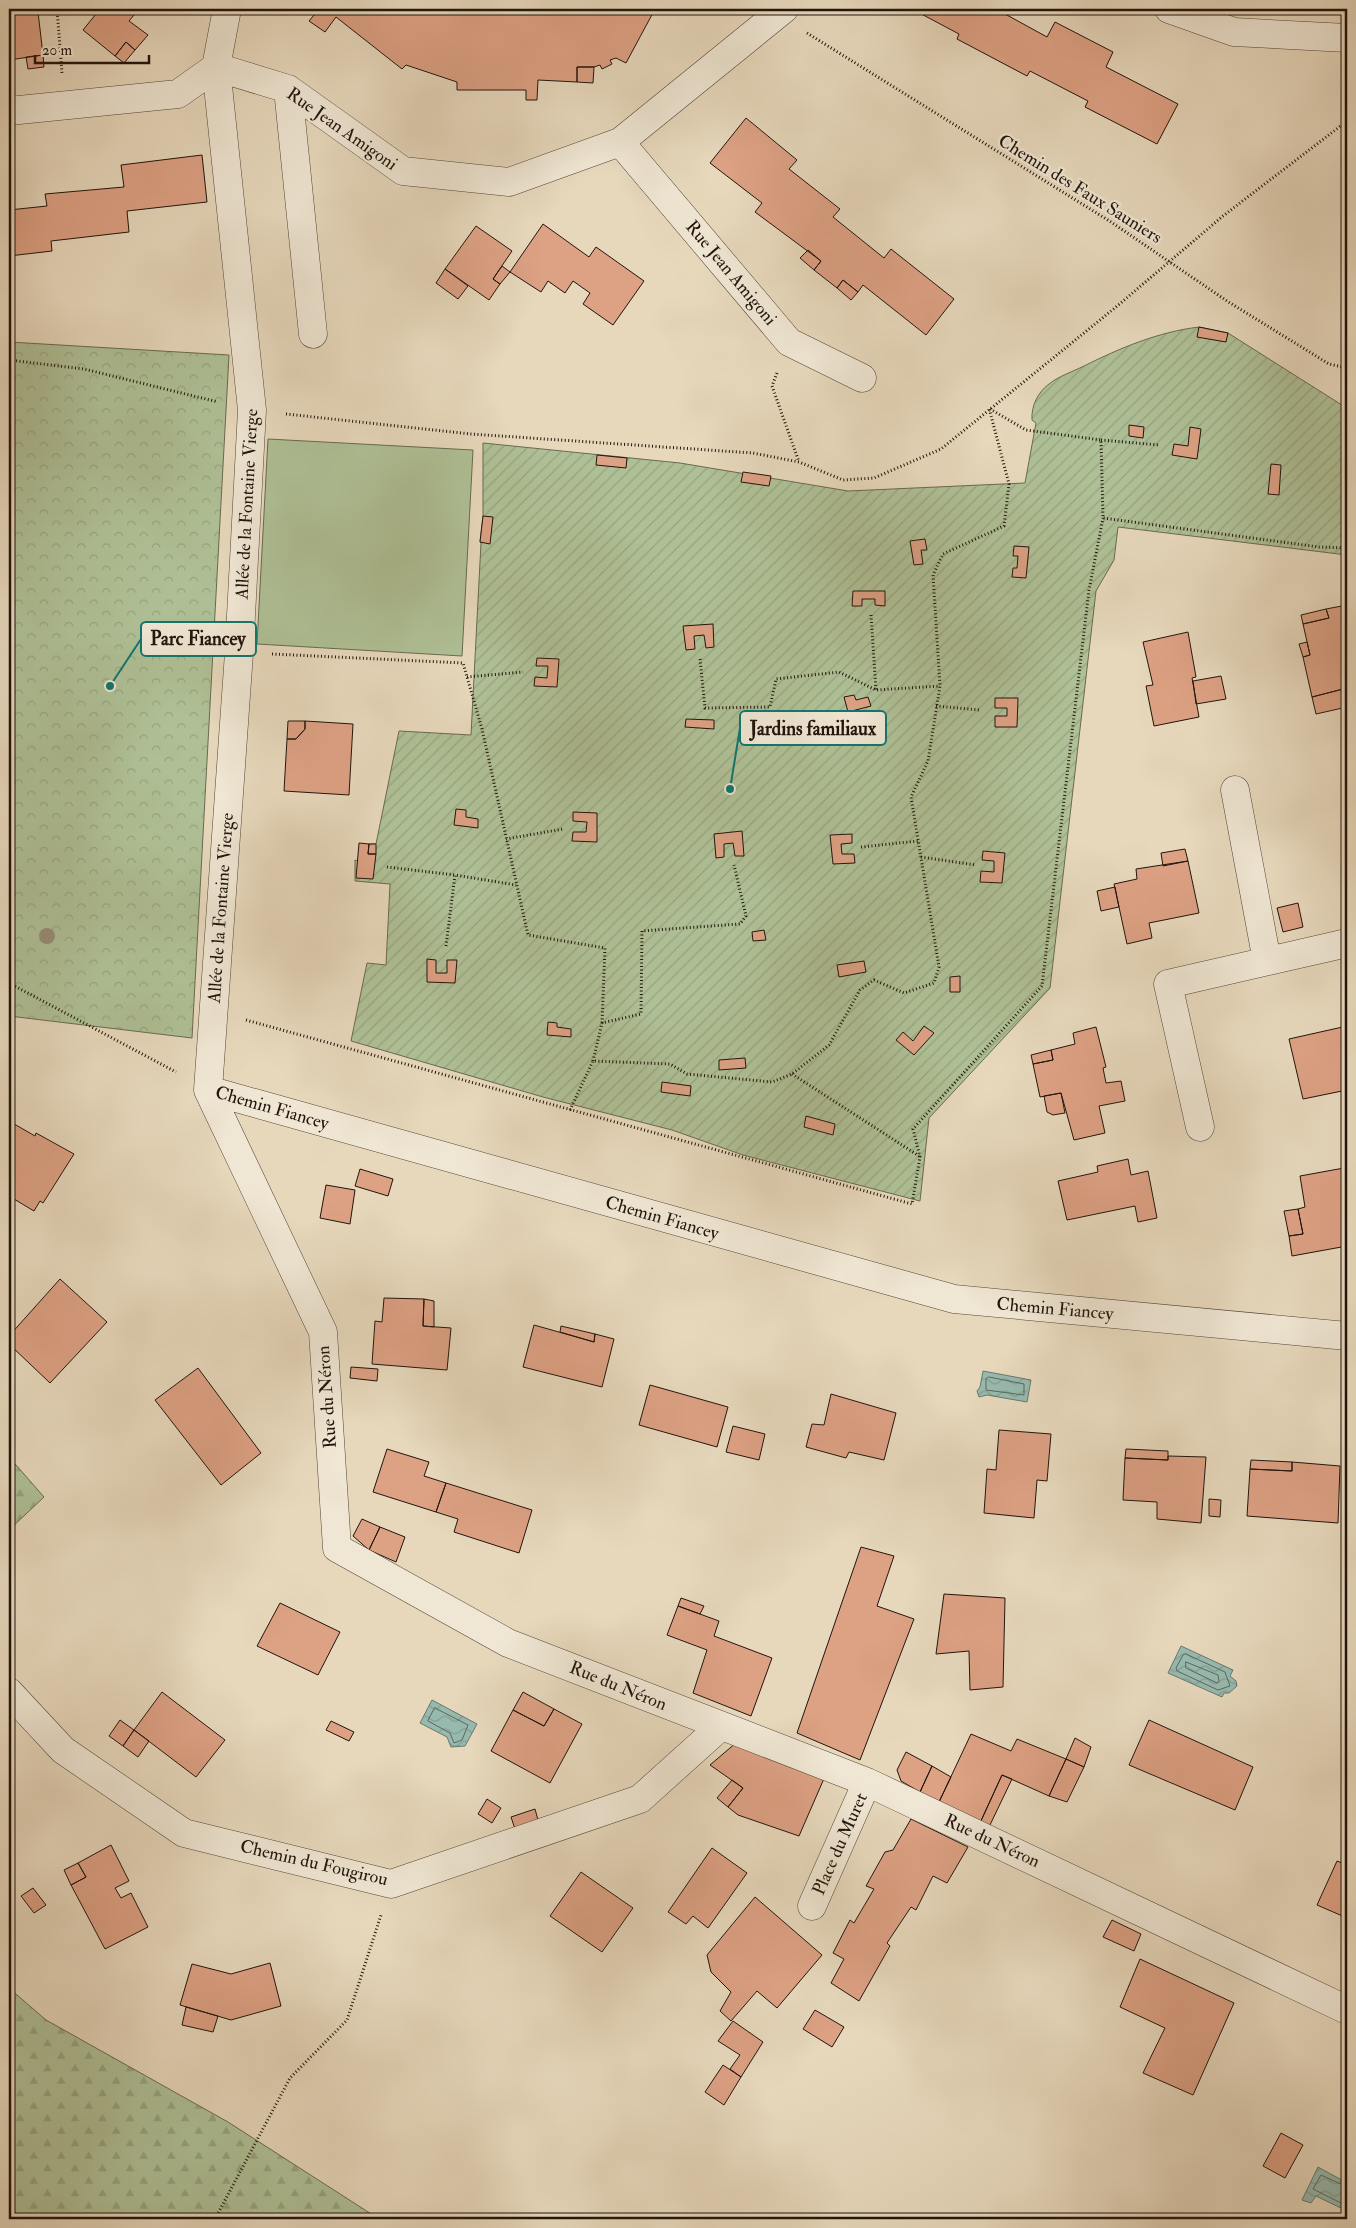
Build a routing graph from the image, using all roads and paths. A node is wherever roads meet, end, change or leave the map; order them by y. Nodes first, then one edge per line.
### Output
1 (57, 9) edge
2 (227, 9) edge
3 (1169, 9) edge
4 (792, 18) edge
5 (1347, 38) edge
6 (216, 67) junction
7 (288, 89) junction
8 (64, 105) junction
9 (9, 111) edge
10 (620, 142) junction
11 (313, 334) dead end
12 (788, 342) junction
13 (9, 360) edge
14 (1347, 368) edge
15 (862, 378) dead end
16 (252, 410) junction
17 (1101, 440) junction
18 (1159, 444) dead end
19 (799, 462) dead end
20 (1103, 518) junction
21 (1347, 548) edge
22 (872, 615) dead end
23 (240, 652) junction
24 (700, 659) dead end
25 (523, 672) dead end
26 (466, 677) junction
27 (940, 686) junction
28 (876, 690) junction
29 (936, 706) junction
30 (980, 710) dead end
31 (1235, 790) dead end
32 (562, 829) dead end
33 (506, 839) junction
34 (918, 841) junction
35 (861, 847) dead end
36 (921, 857) junction
37 (734, 864) dead end
38 (976, 865) dead end
39 (387, 866) dead end
40 (455, 874) junction
41 (516, 885) junction
42 (1347, 943) edge
43 (446, 946) dead end
44 (1267, 962) junction
45 (9, 983) edge
46 (214, 1011) junction
47 (602, 1024) junction
48 (593, 1061) junction
49 (792, 1074) junction
50 (208, 1090) junction
51 (570, 1110) junction
52 (1200, 1128) dead end
53 (920, 1157) junction
54 (1347, 1336) edge
55 (9, 1692) edge
56 (720, 1726) junction
57 (867, 1782) junction
58 (391, 1884) junction
59 (812, 1906) dead end
60 (1347, 2010) edge
61 (9, 2208) edge
62 (24, 2219) edge
63 (215, 2219) edge

1 - 8 path
2 - 6 street, Allée de la Fontaine Vierge
3 - 5 street
4 - 10 street, Rue Jean Amigoni
4 - 14 path, Chemin des Faux Sauniers
6 - 7 street, Rue Jean Amigoni
6 - 8 street
6 - 16 street, Allée de la Fontaine Vierge
7 - 10 street, Rue Jean Amigoni
7 - 11 street
8 - 9 street
10 - 12 street, Rue Jean Amigoni
12 - 15 street, Rue Jean Amigoni
12 - 19 path
13 - 16 path
16 - 23 street, Allée de la Fontaine Vierge
17 - 18 path
17 - 20 path
17 - 27 path
20 - 21 path
20 - 53 path
22 - 28 path
23 - 26 path
23 - 46 street, Allée de la Fontaine Vierge
24 - 28 path
25 - 26 path
26 - 33 path
27 - 28 path
27 - 29 path
29 - 30 path
29 - 34 path
31 - 44 street
32 - 33 path
33 - 41 path
34 - 35 path
34 - 36 path
36 - 38 path
36 - 49 path
37 - 47 path
39 - 40 path
40 - 41 path
40 - 43 path
41 - 47 path
42 - 44 street
44 - 52 street
45 - 50 path, Chemin Fiancey
46 - 50 street, Allée de la Fontaine Vierge
46 - 51 path
47 - 48 path
48 - 49 path
48 - 51 path
49 - 53 path
50 - 54 street, Chemin Fiancey
50 - 56 street, Rue du Néron
51 - 53 path
55 - 58 street, Chemin du Fougirou
56 - 57 street, Rue du Néron
56 - 58 street, Chemin du Fougirou
57 - 59 street, Place du Muret
57 - 60 street, Rue du Néron
58 - 63 path
61 - 62 path

